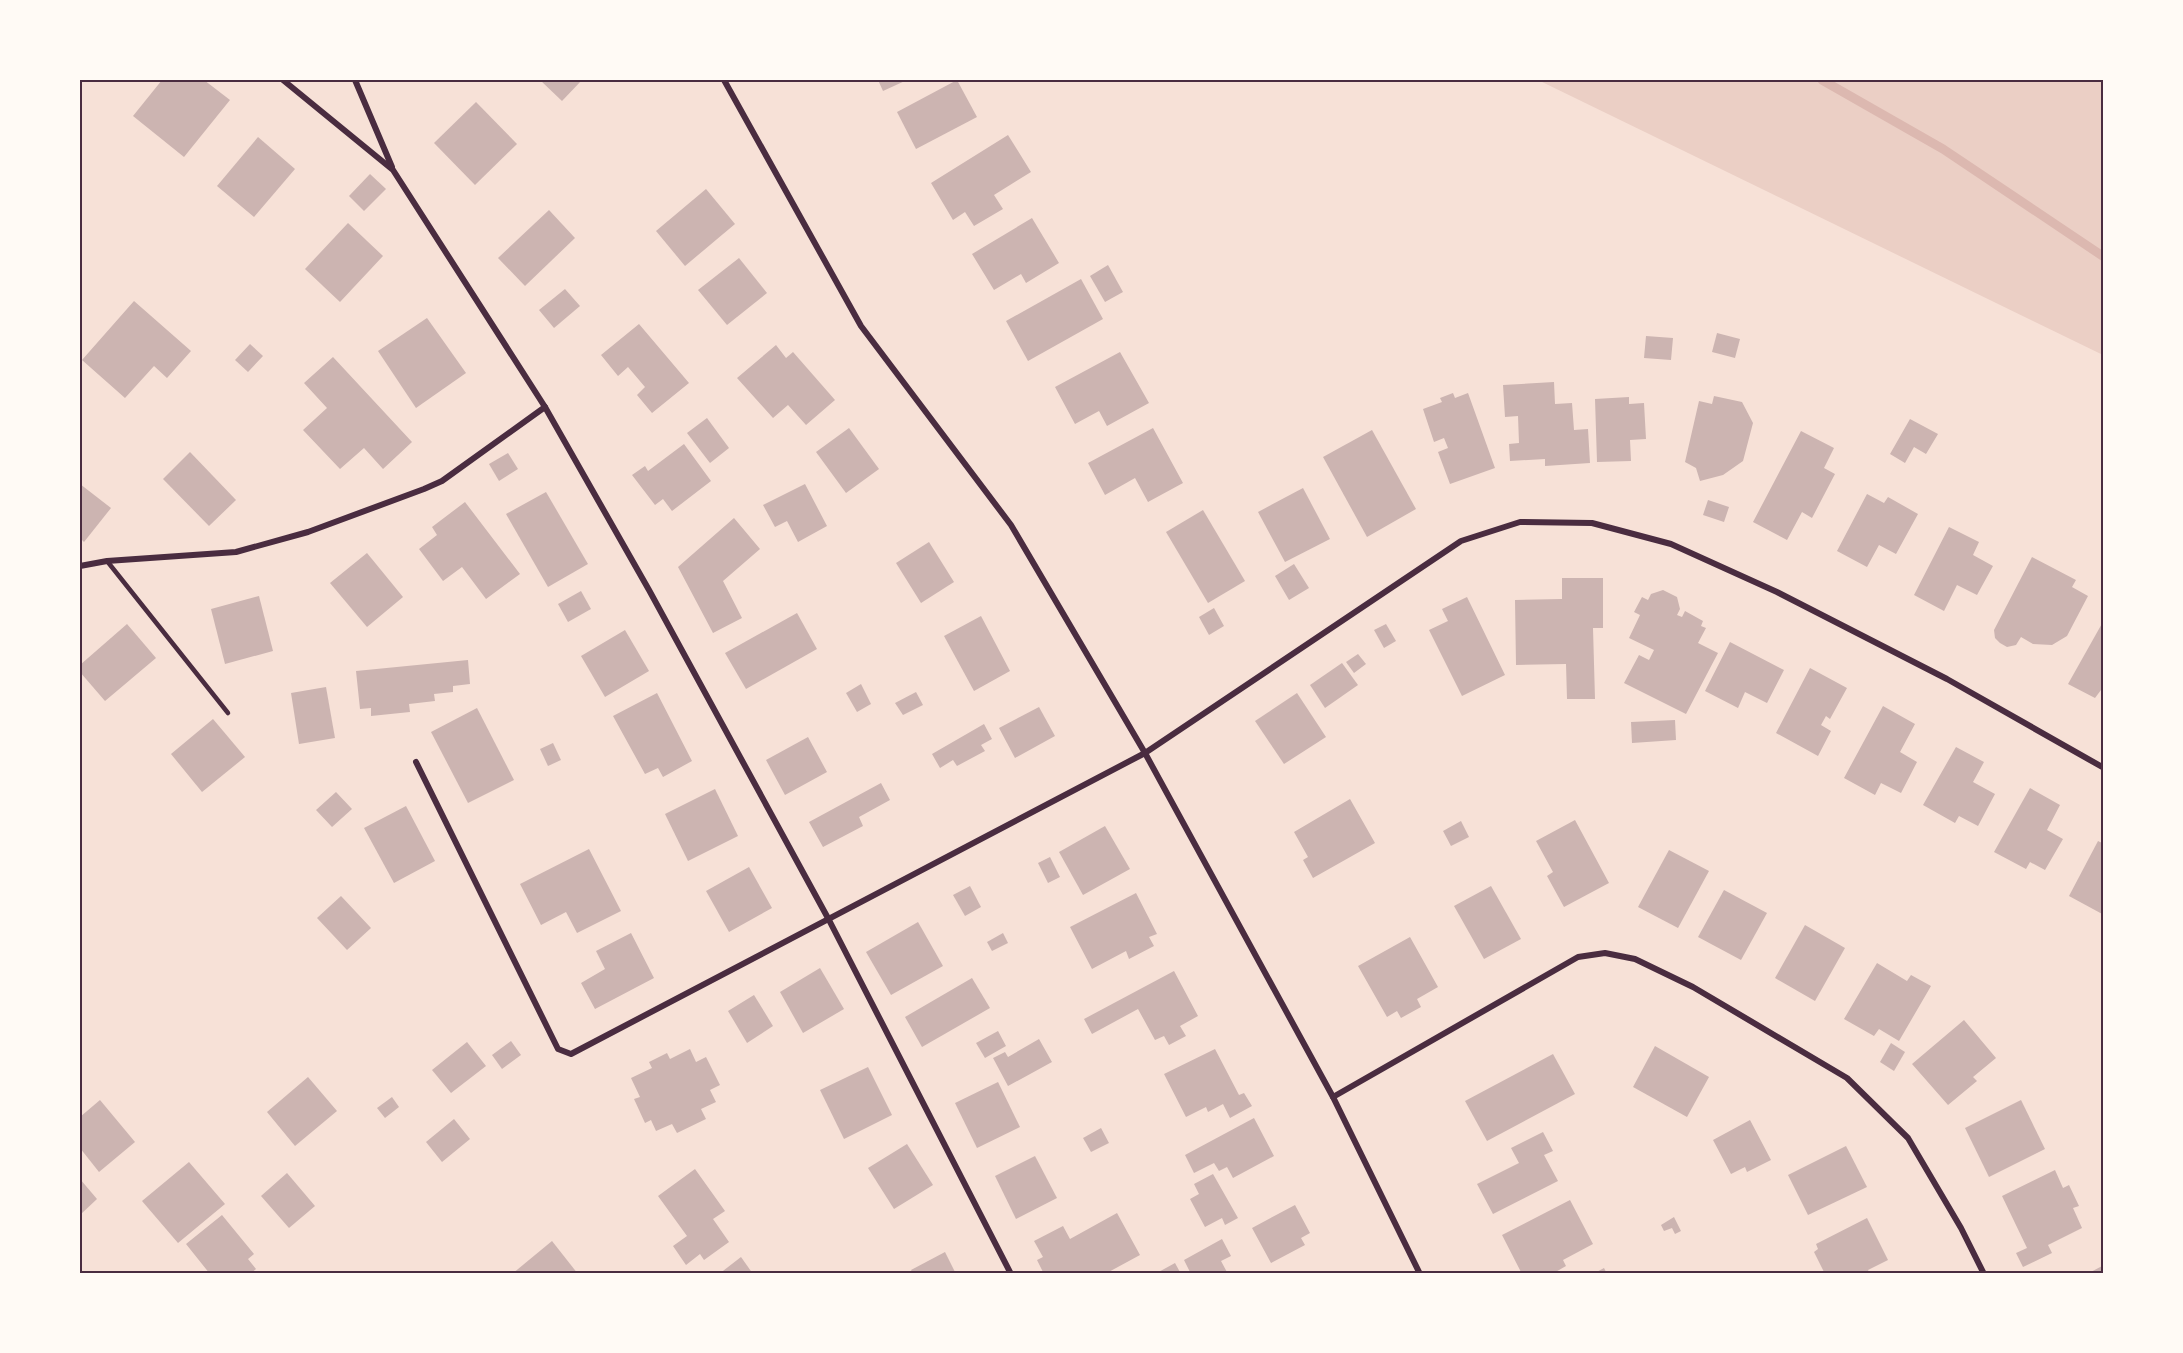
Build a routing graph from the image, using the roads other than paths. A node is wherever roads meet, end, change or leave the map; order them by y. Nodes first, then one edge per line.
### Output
1 (283, 80) edge
2 (355, 80) edge
3 (724, 80) edge
4 (393, 170) junction
5 (544, 407) junction
6 (107, 561) junction
7 (80, 566) edge
8 (228, 713) dead end
9 (1145, 753) junction
10 (416, 762) dead end
11 (2103, 768) edge
12 (829, 920) junction
13 (1333, 1097) junction
14 (1011, 1274) edge
15 (1420, 1274) edge
16 (1984, 1274) edge

1 - 4 street
2 - 4 street
3 - 9 street
4 - 5 street
5 - 6 street
5 - 12 street
6 - 7 street
6 - 8 lane
9 - 11 street
9 - 12 street
9 - 13 street
10 - 12 street
12 - 14 street
13 - 15 street
13 - 16 street

